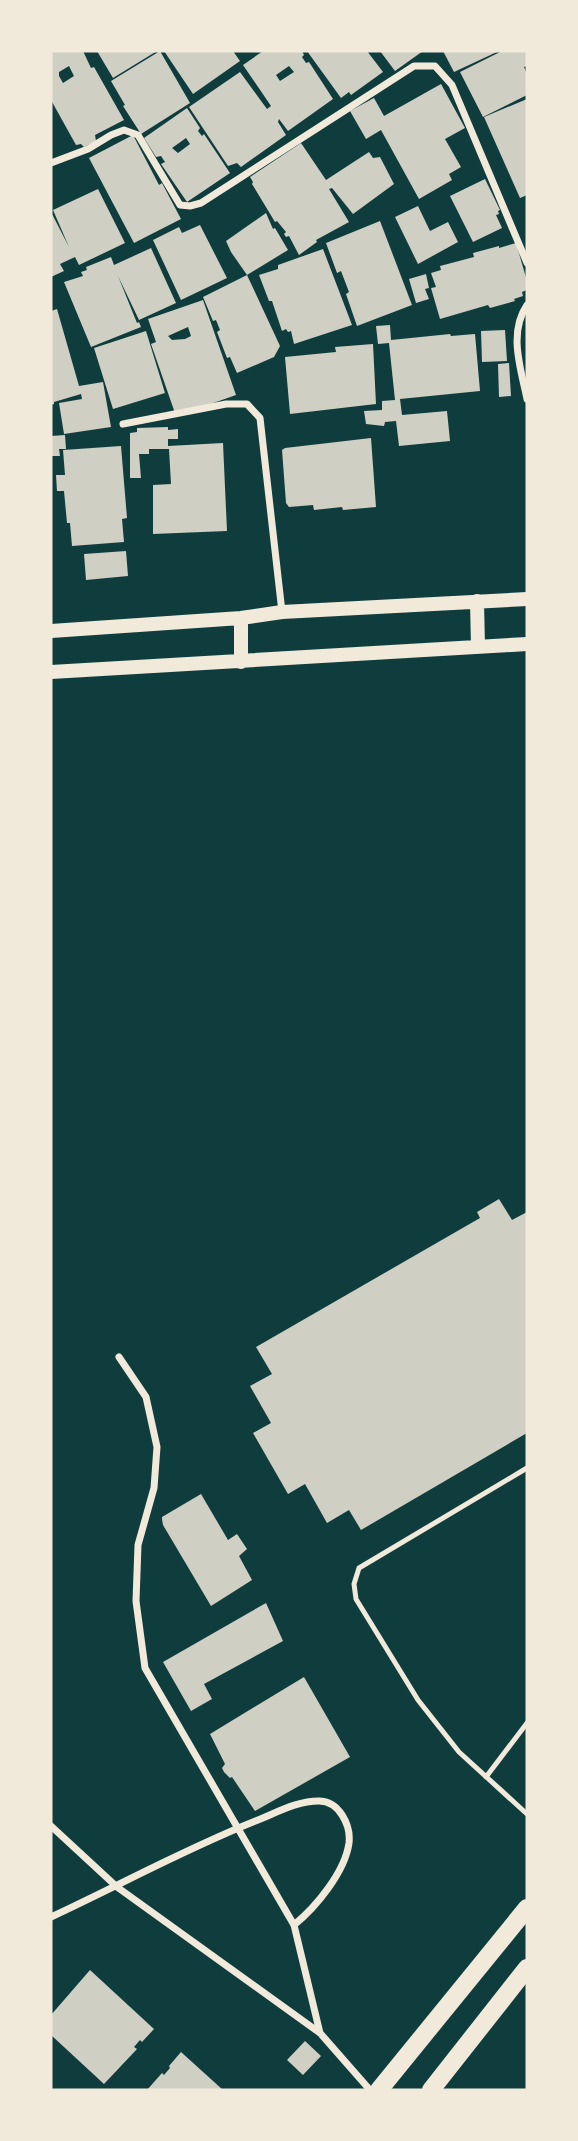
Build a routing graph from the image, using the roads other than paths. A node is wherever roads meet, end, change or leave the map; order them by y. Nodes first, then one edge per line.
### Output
1 (51, 163) edge
2 (527, 263) edge
3 (527, 306) edge
4 (527, 399) edge
5 (123, 424) dead end
6 (527, 599) edge
7 (477, 601) junction
8 (282, 612) junction
9 (241, 618) junction
10 (51, 631) edge
11 (527, 644) edge
12 (478, 647) junction
13 (241, 662) junction
14 (51, 672) edge
15 (119, 1357) dead end
16 (527, 1468) edge
17 (527, 1723) edge
18 (486, 1777) junction
19 (527, 1814) edge
20 (51, 1826) edge
21 (237, 1828) junction
22 (117, 1887) junction
23 (527, 1908) edge
24 (51, 1917) edge
25 (294, 1925) junction
26 (527, 1968) edge
27 (320, 2033) junction
28 (370, 2090) edge
29 (379, 2090) edge
30 (431, 2090) edge

1 - 2 street
3 - 4 street
5 - 8 street
6 - 7 main road
7 - 8 main road
7 - 12 main road
8 - 9 main road
9 - 10 main road
9 - 13 main road
11 - 12 main road
12 - 13 main road
13 - 14 main road
15 - 21 street
16 - 18 lane
17 - 18 lane
18 - 19 lane
20 - 22 street
21 - 22 street
21 - 25 street
21 - 25 street
22 - 24 street
22 - 27 street
23 - 29 main road
25 - 27 street
26 - 30 main road
27 - 28 street

